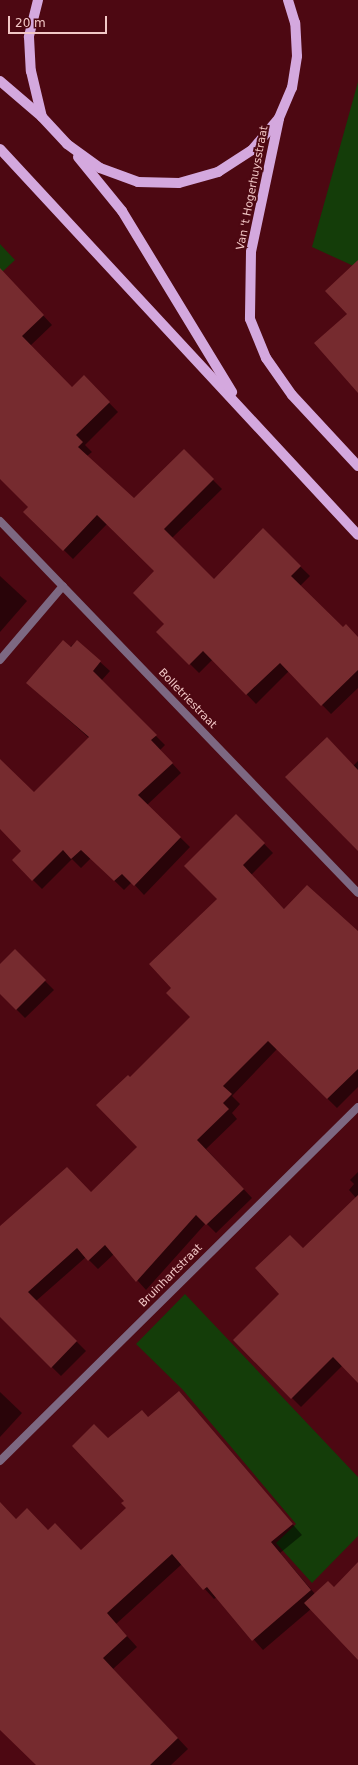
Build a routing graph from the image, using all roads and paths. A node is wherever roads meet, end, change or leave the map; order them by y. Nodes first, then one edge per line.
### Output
1 (38, 0) edge
2 (288, 0) edge
3 (0, 81) edge
4 (42, 117) junction
5 (279, 118) junction
6 (67, 144) junction
7 (0, 149) edge
8 (241, 408) junction
9 (358, 466) edge
10 (0, 521) edge
11 (358, 535) edge
12 (63, 586) junction
13 (0, 660) edge
14 (358, 893) edge
15 (358, 1107) edge
16 (0, 1461) edge

1 - 4 main road
2 - 5 main road
3 - 4 main road
4 - 6 main road
5 - 6 main road
5 - 9 main road, Van 't Hogerhuysstraat
6 - 8 main road
7 - 8 main road
8 - 11 main road
10 - 12 street, Bolletriestraat
12 - 13 street
12 - 14 street, Bolletriestraat
15 - 16 street, Bruinhartstraat

